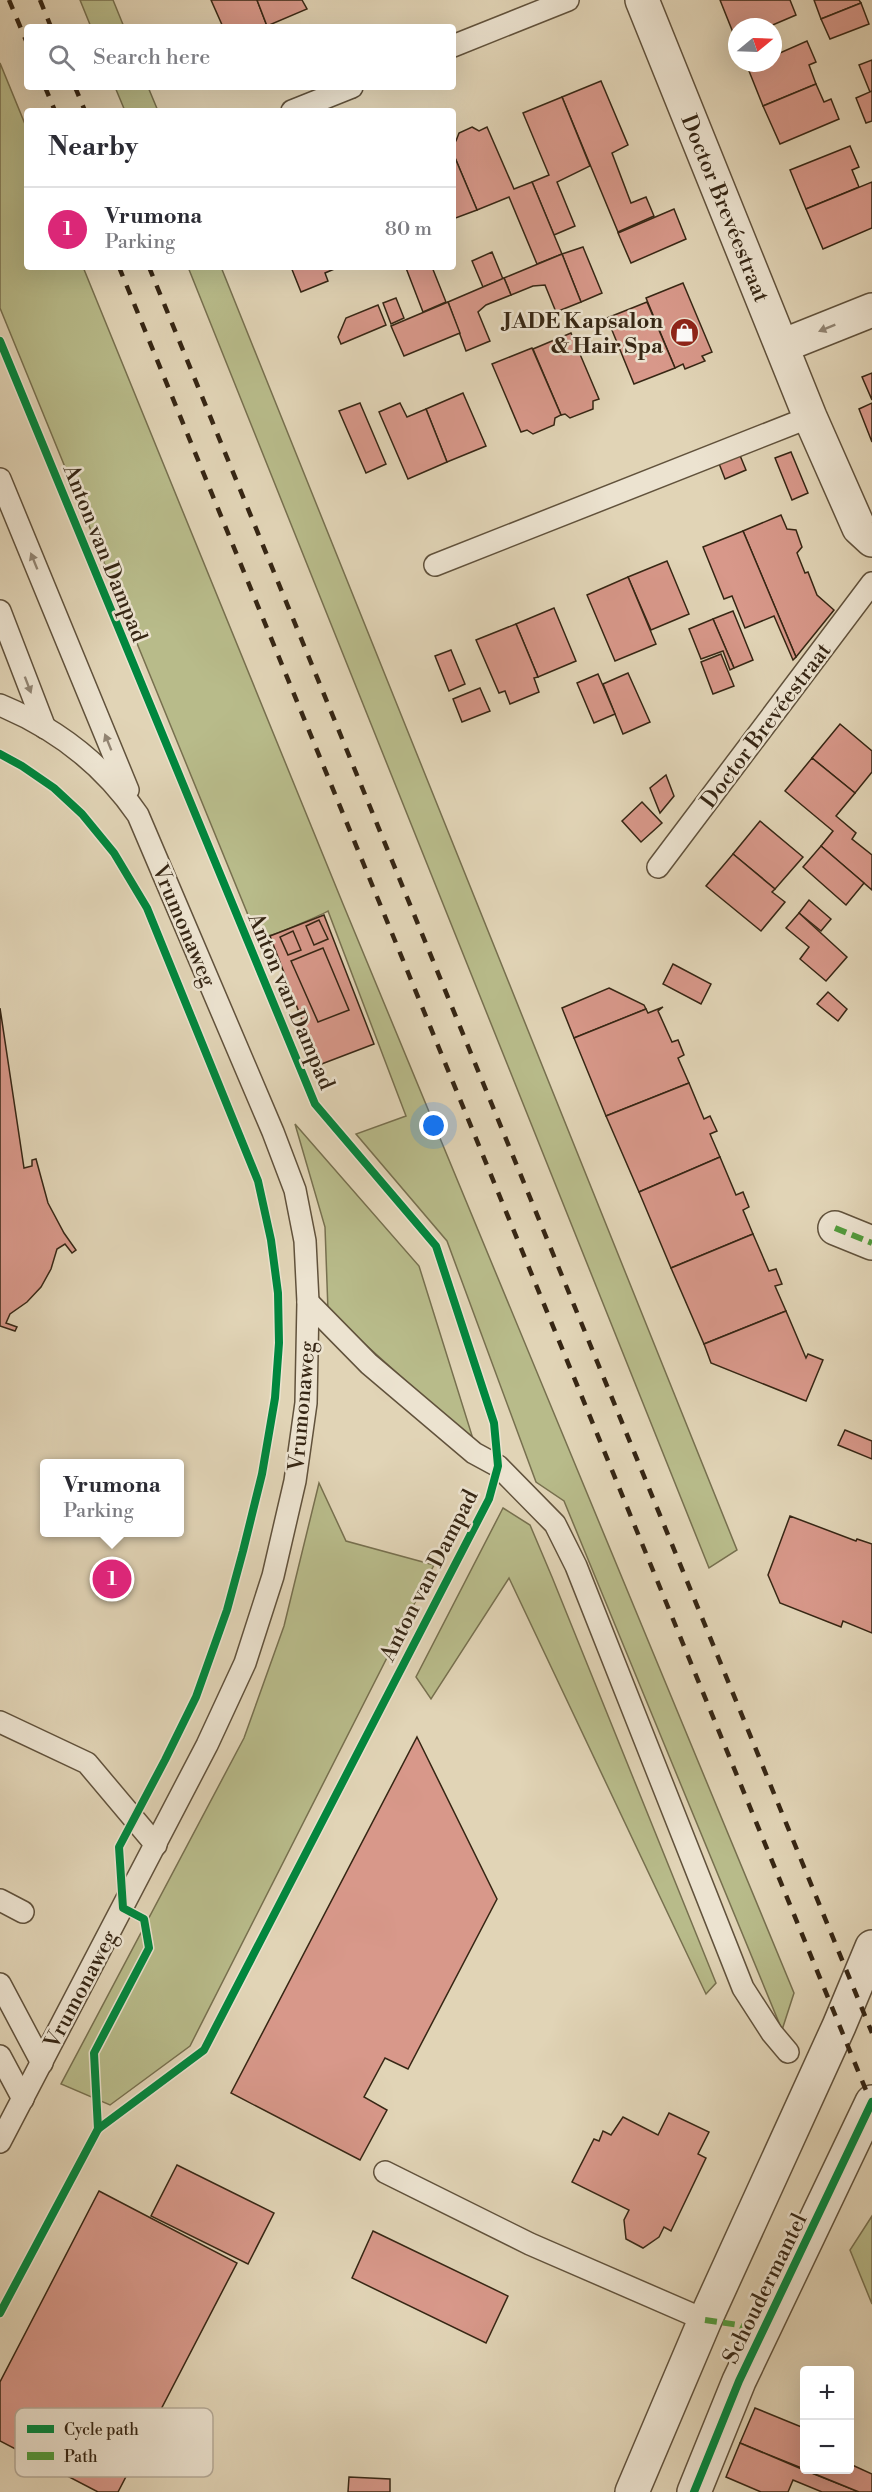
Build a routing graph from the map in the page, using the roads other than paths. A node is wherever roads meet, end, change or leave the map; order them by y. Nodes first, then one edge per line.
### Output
1 (568, 0) edge
2 (642, 0) edge
3 (456, 45) edge
4 (344, 90) edge
5 (300, 108) edge
6 (872, 310) edge
7 (782, 346) junction
8 (810, 417) junction
9 (0, 479) edge
10 (872, 540) edge
11 (435, 565) dead end
12 (872, 583) edge
13 (0, 611) edge
14 (0, 705) edge
15 (45, 728) junction
16 (138, 815) junction
17 (657, 867) dead end
18 (835, 1228) dead end
19 (872, 1243) edge
20 (308, 1302) junction
21 (0, 1722) edge
22 (156, 1845) junction
23 (0, 1900) edge
24 (23, 1912) dead end
25 (872, 1947) edge
26 (0, 1984) edge
27 (788, 2052) dead end
28 (0, 2056) edge
29 (42, 2063) junction
30 (23, 2099) junction
31 (872, 2102) edge
32 (0, 2142) edge
33 (385, 2172) dead end
34 (705, 2320) junction
35 (632, 2492) edge
36 (694, 2492) edge

1 - 3 lane
2 - 7 street, Doctor Brevéestraat
4 - 5 lane
6 -> 7 street
7 - 8 street, Doctor Brevéestraat
8 - 10 street, Doctor Brevéestraat
8 - 11 lane
16 -> 9 lane
12 - 17 lane, Doctor Brevéestraat
13 -> 15 lane
14 - 15 lane, Vrumonaweg
15 - 16 lane, Vrumonaweg
16 - 20 lane, Vrumonaweg
18 - 19 street
20 - 22 lane, Vrumonaweg
20 - 27 lane
21 - 22 lane
22 - 29 lane, Vrumonaweg
23 - 24 lane
25 - 34 street, Schoudermantel
26 - 29 lane
28 - 30 lane
29 - 30 lane, Vrumonaweg
30 - 32 lane, Vrumonaweg
31 - 36 street, Schoudermantel
33 - 34 lane
34 - 35 street, Schoudermantel

